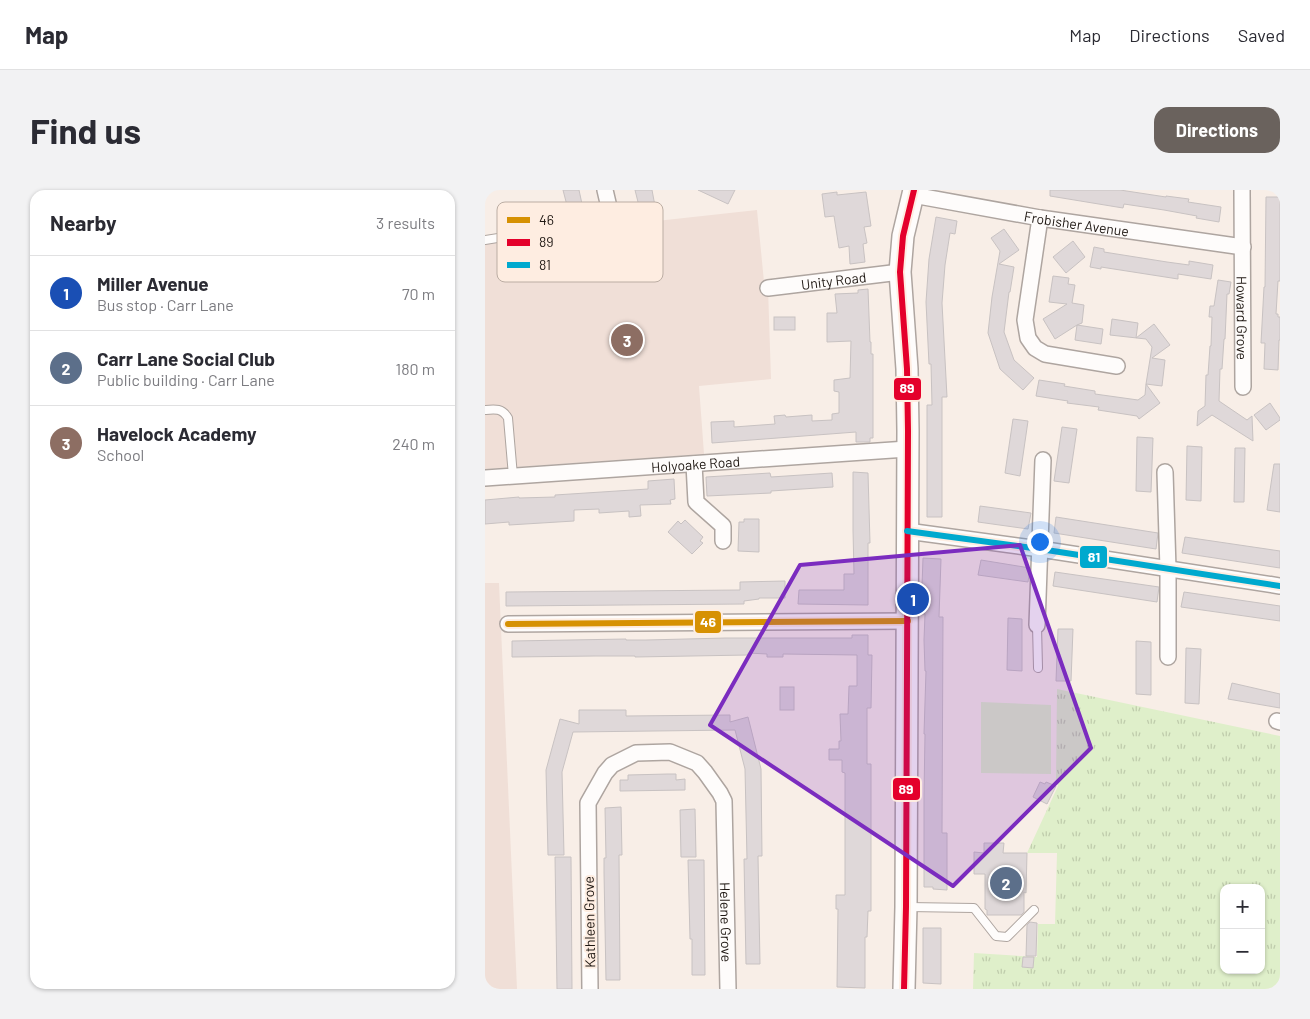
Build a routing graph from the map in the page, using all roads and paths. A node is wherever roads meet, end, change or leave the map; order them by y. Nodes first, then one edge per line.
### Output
1 (1242, 190) edge
2 (913, 192) edge
3 (1040, 218) junction
4 (1243, 247) junction
5 (900, 272) junction
6 (768, 288) dead end
7 (1117, 366) dead end
8 (1243, 387) dead end
9 (485, 410) edge
10 (907, 449) junction
11 (1043, 460) dead end
12 (694, 464) junction
13 (1165, 472) dead end
14 (513, 476) junction
15 (485, 478) edge
16 (907, 531) junction
17 (723, 541) dead end
18 (1040, 549) junction
19 (1168, 569) junction
20 (1280, 586) edge
21 (908, 620) junction
22 (508, 624) dead end
23 (1037, 625) joint
24 (1168, 657) dead end
25 (1038, 668) dead end
26 (725, 855) joint
27 (906, 907) junction
28 (1034, 910) dead end
29 (590, 989) edge
30 (728, 989) edge
31 (903, 989) edge

1 - 4 street, Howard Grove
2 - 3 street, Frobisher Avenue
2 - 5 street
3 - 4 street, Frobisher Avenue
3 - 7 street
4 - 8 street, Howard Grove
5 - 6 street, Unity Road
5 - 10 street
9 - 14 lane
10 - 12 street, Holyoake Road
10 - 16 street
11 - 18 street
12 - 14 street, Holyoake Road
12 - 17 street
13 - 19 street
14 - 15 street, Holyoake Road
16 - 18 street
16 - 21 street
18 - 19 street
18 - 23 street
19 - 20 street
19 - 24 street
21 - 22 street
21 - 27 street
23 - 25 lane
26 - 29 street, Kathleen Grove
26 - 30 street, Helene Grove
27 - 28 lane
27 - 31 street

